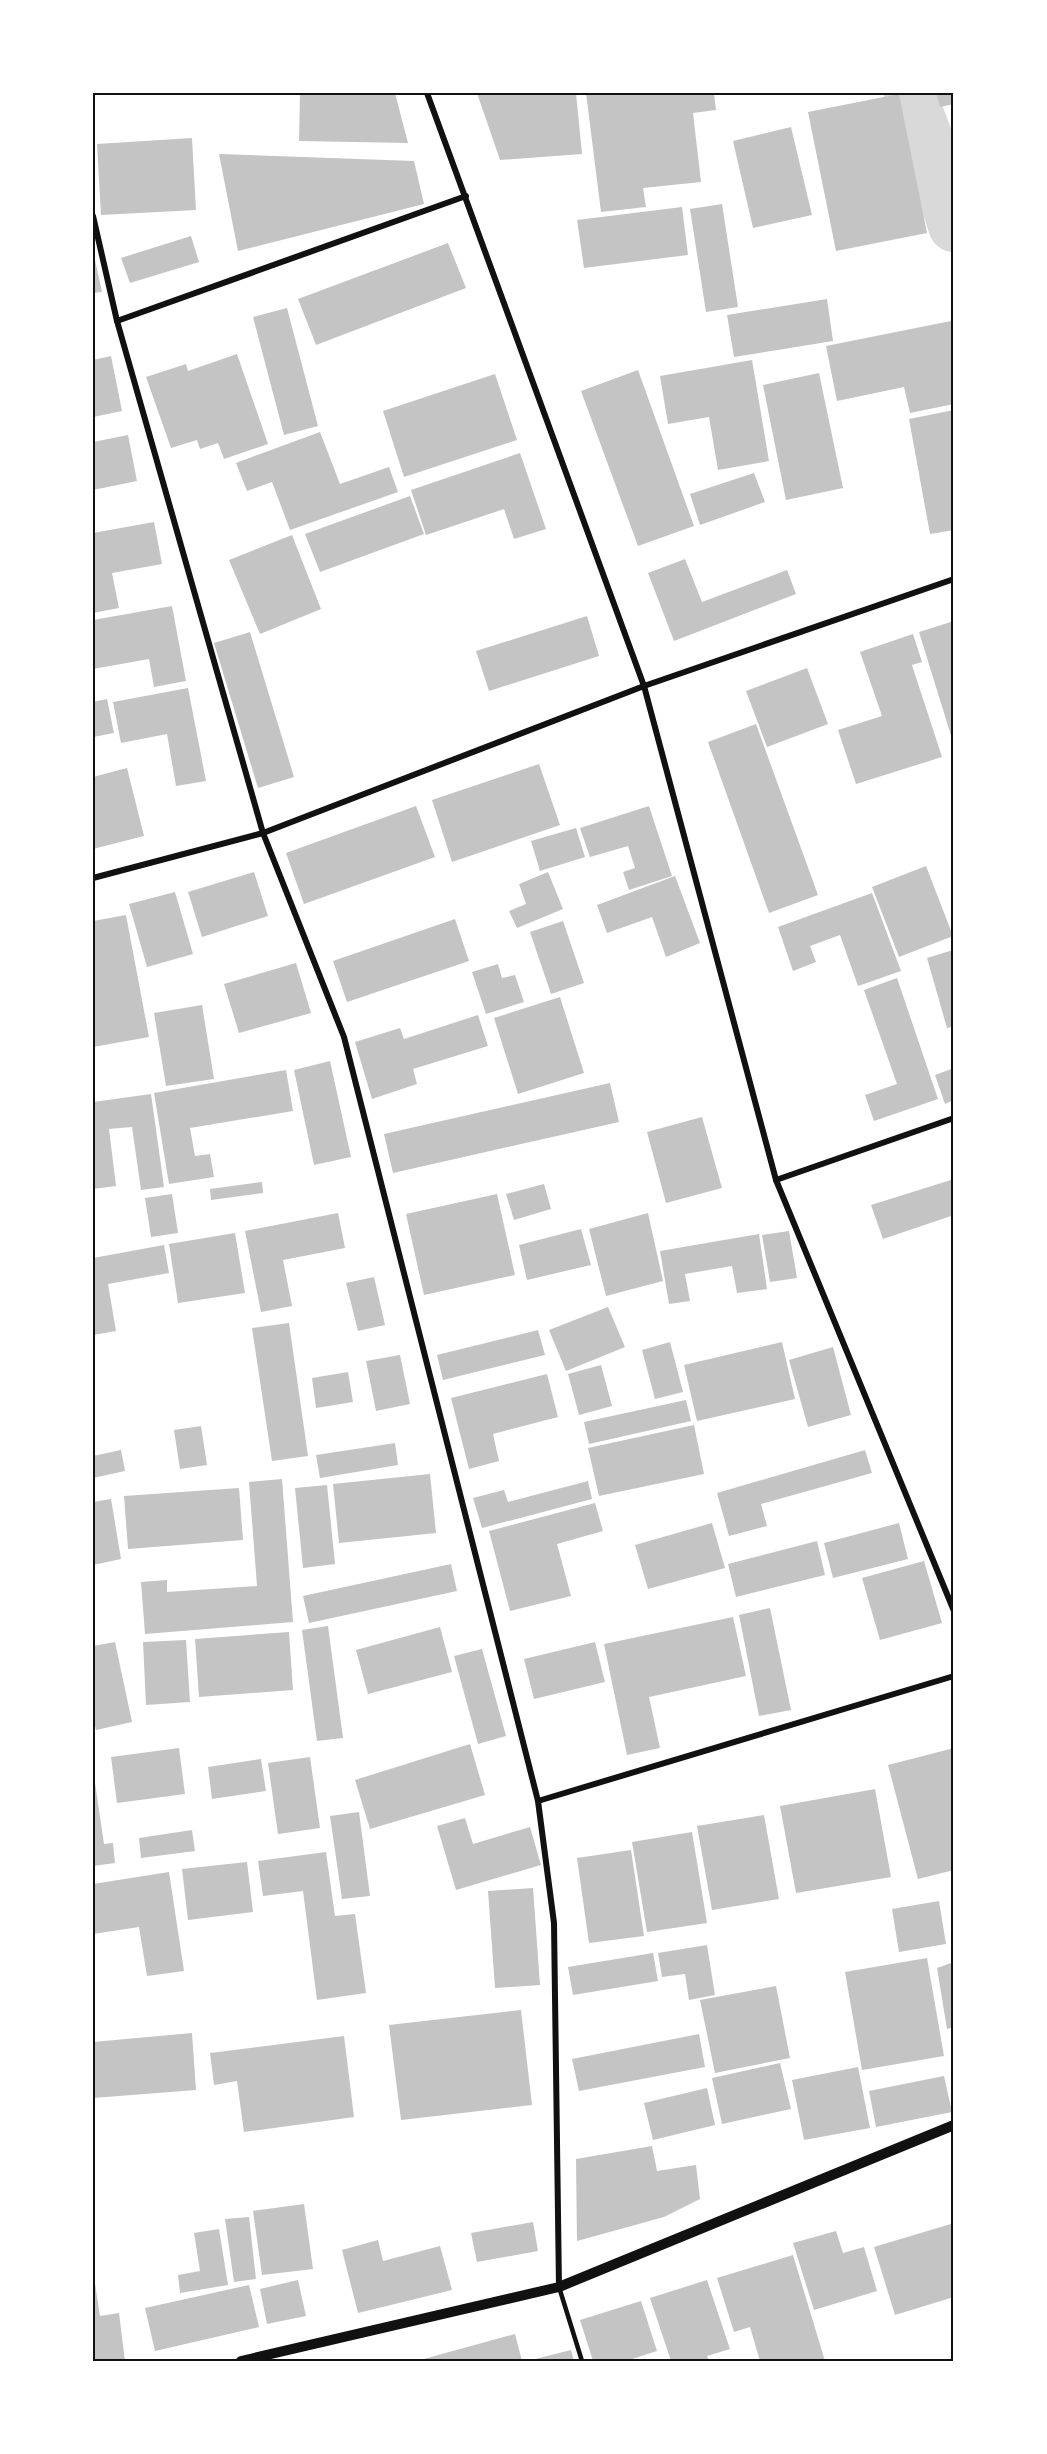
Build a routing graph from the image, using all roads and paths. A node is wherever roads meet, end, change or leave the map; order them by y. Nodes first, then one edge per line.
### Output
1 (427, 93) edge
2 (466, 196) junction
3 (93, 216) edge
4 (117, 321) junction
5 (954, 579) edge
6 (644, 686) junction
7 (263, 833) junction
8 (93, 878) edge
9 (954, 1118) edge
10 (776, 1180) junction
11 (954, 1611) edge
12 (954, 1676) edge
13 (538, 1801) junction
14 (954, 2125) edge
15 (559, 2287) junction
16 (241, 2361) edge
17 (582, 2361) edge

1 - 2 street
2 - 4 street
2 - 6 street
3 - 4 street
4 - 7 street
5 - 6 street
6 - 7 street
6 - 10 street
7 - 8 street
7 - 13 street
9 - 10 street
10 - 11 street
12 - 13 street
13 - 15 street
14 - 15 street
15 - 16 street
15 - 17 lane

